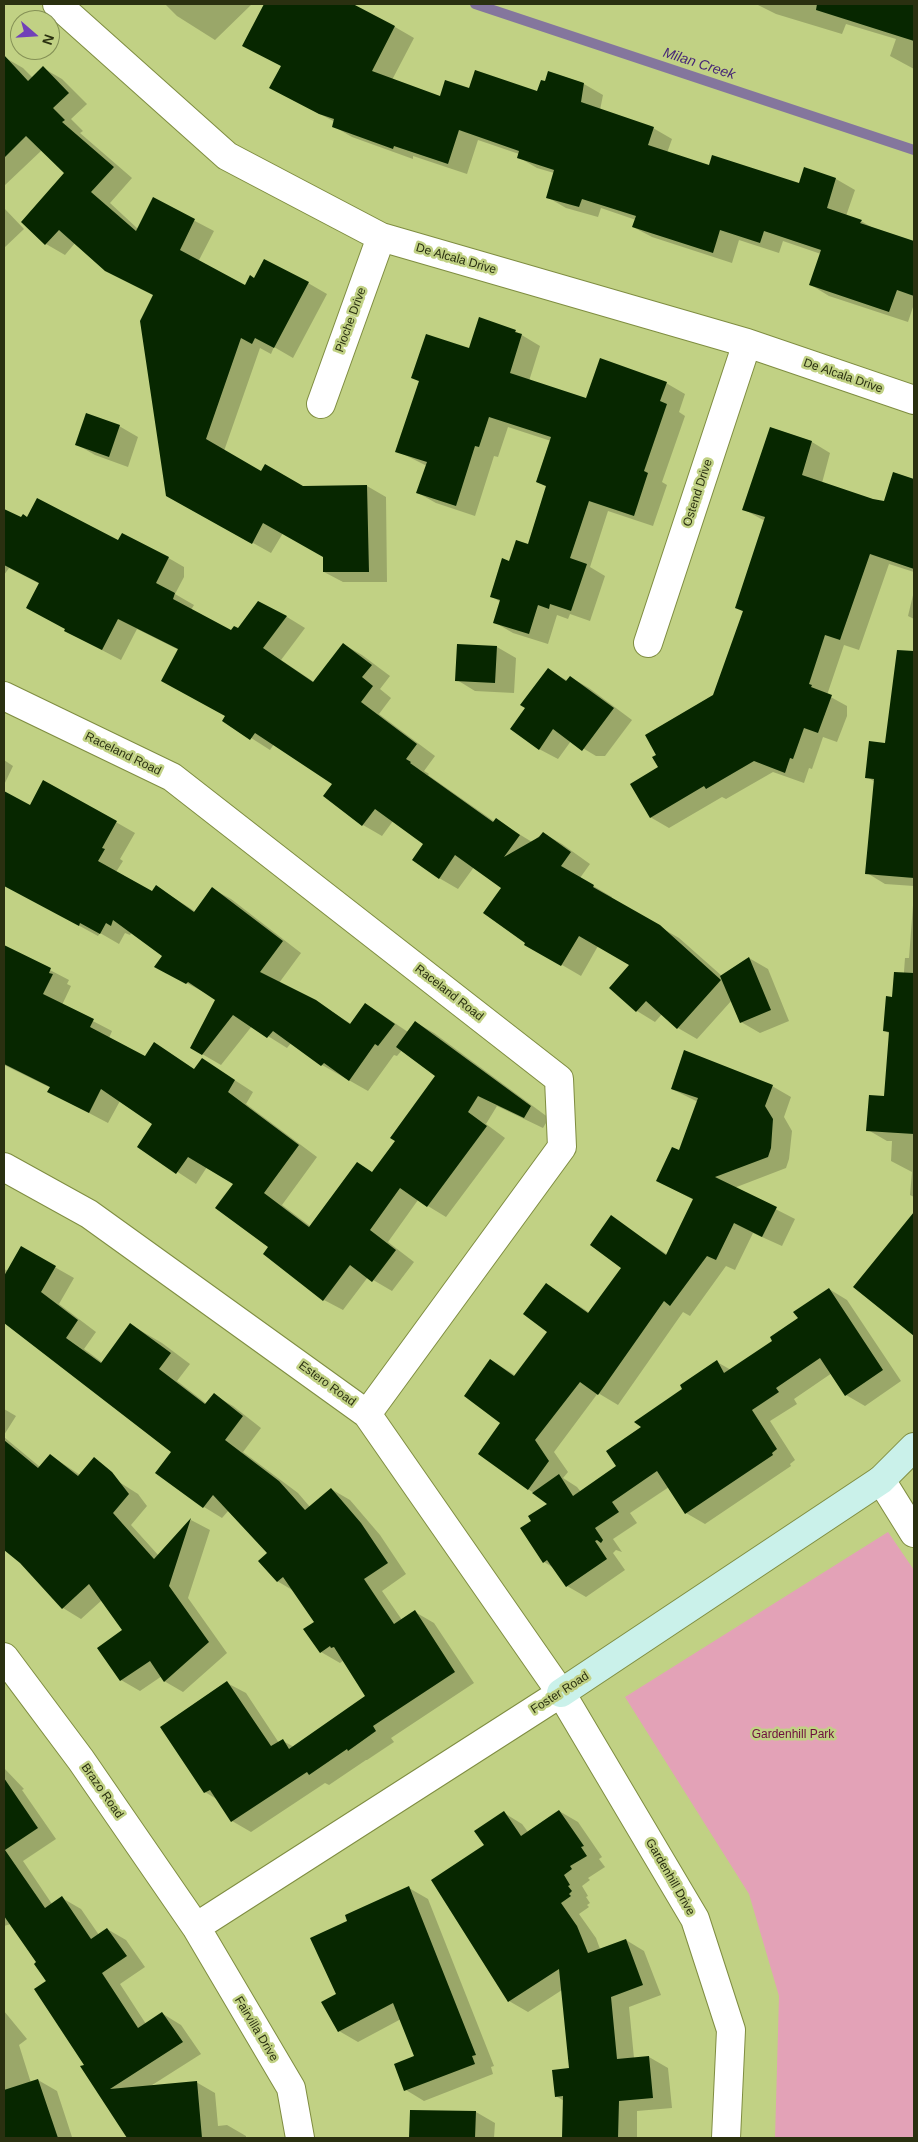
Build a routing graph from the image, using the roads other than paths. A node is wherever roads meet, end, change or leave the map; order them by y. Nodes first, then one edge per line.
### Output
1 (57, 4) edge
2 (381, 237) junction
3 (747, 343) junction
4 (914, 400) edge
5 (321, 404) dead end
6 (648, 643) dead end
7 (4, 696) edge
8 (4, 1167) edge
9 (367, 1414) junction
10 (914, 1447) edge
11 (881, 1480) junction
12 (914, 1533) edge
13 (4, 1657) edge
14 (561, 1692) junction
15 (196, 1927) junction
16 (300, 2138) edge
17 (726, 2138) edge

1 - 2 street, De Alcala Drive
2 - 3 street, De Alcala Drive
2 - 5 street, Pioche Drive
3 - 4 street, De Alcala Drive
3 - 6 street, Ostend Drive
7 - 9 street, Raceland Road
8 - 9 street, Estero Road
9 - 14 street, Estero Road
10 - 11 street, Foster Road
11 - 12 street
11 - 14 street, Foster Road
13 - 15 street, Brazo Road
14 - 15 street, Foster Road
14 - 17 street, Gardenhill Drive
15 - 16 street, Fairvilla Drive

